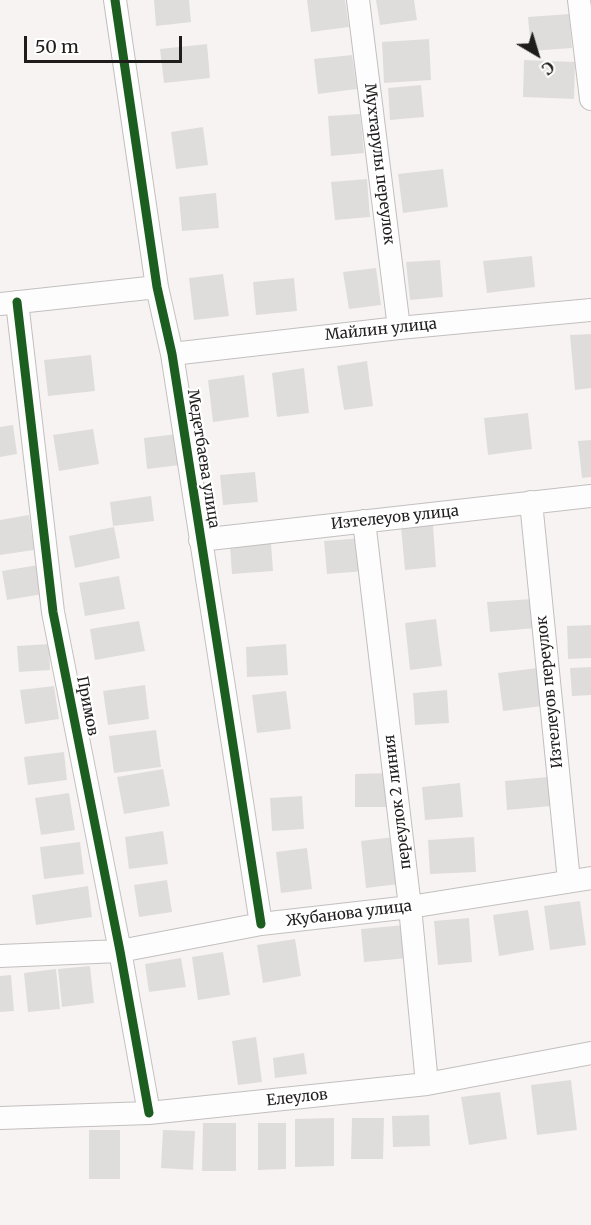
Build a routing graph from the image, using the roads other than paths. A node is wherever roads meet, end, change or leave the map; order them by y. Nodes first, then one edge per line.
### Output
1 (115, 0) edge
2 (358, 0) edge
3 (579, 0) edge
4 (591, 99) edge
5 (158, 287) junction
6 (9, 303) edge
7 (591, 310) edge
8 (399, 328) junction
9 (172, 354) junction
10 (591, 496) edge
11 (531, 502) junction
12 (364, 521) junction
13 (200, 540) junction
14 (580, 880) edge
15 (410, 907) junction
16 (261, 924) junction
17 (120, 951) junction
18 (0, 956) edge
19 (591, 1053) edge
20 (427, 1084) junction
21 (149, 1113) junction
22 (0, 1118) edge

1 - 5 street, Медетбаева улица
2 - 8 street, Мухтарулы переулок
3 - 4 street
5 - 6 street
5 - 9 street, Медетбаева улица
6 - 17 street, Примов
7 - 8 street, Майлин улица
8 - 9 street, Майлин улица
9 - 13 street, Медетбаева улица
10 - 11 street, Изтелеуов улица
11 - 12 street, Изтелеуов улица
11 - 14 street, Изтелеуов переулок
12 - 13 street, Изтелеуов улица
12 - 15 street, переулок 2 линия
13 - 16 street, Медетбаева улица
14 - 15 street, Жубанова улица
15 - 16 street, Жубанова улица
15 - 20 street, переулок 2 линия
16 - 17 street, Жубанова улица
17 - 18 street, Жубанова улица
17 - 21 street, Примов
19 - 20 street, Елеулов
20 - 21 street, Елеулов
21 - 22 street, Елеулов

